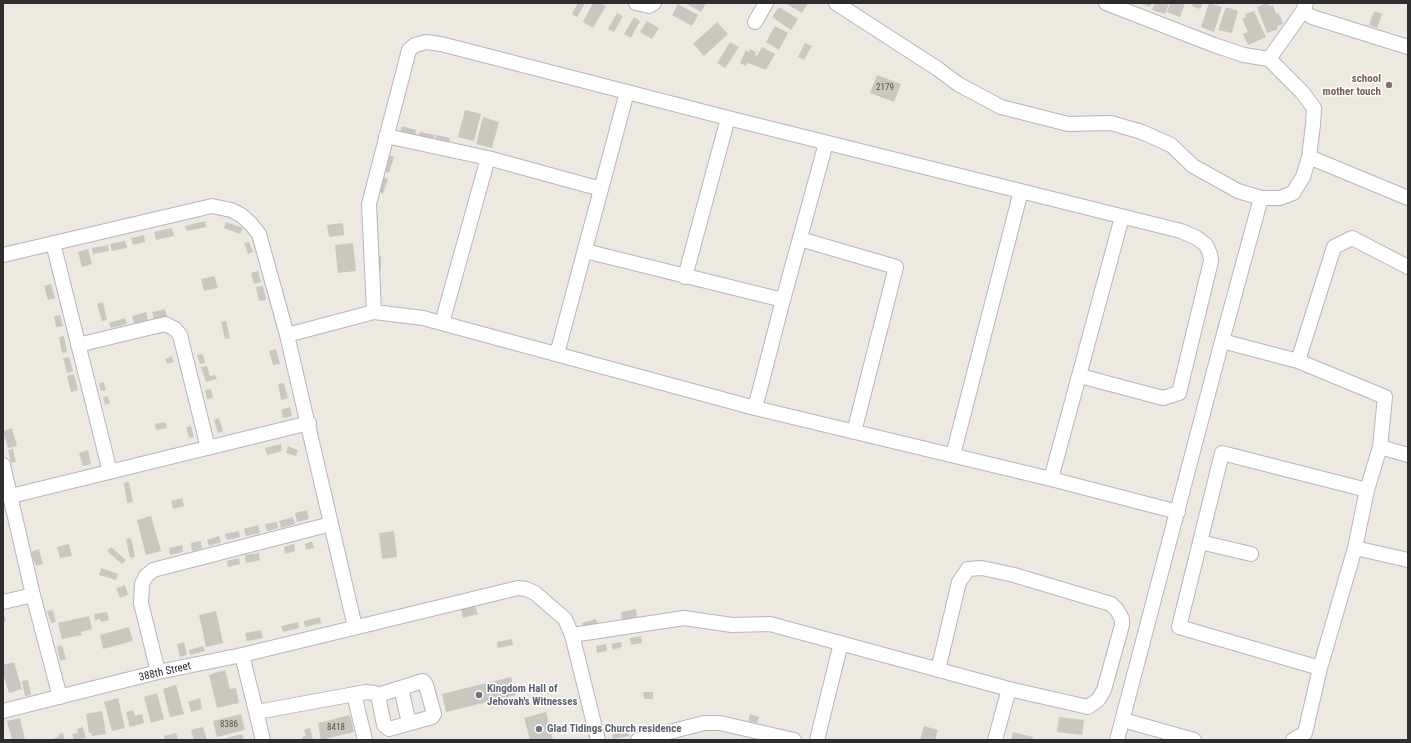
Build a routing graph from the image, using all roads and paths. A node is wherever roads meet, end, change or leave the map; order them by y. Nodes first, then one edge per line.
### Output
1 (636, 3) edge
2 (654, 3) edge
3 (766, 3) edge
4 (836, 3) edge
5 (1106, 3) edge
6 (1305, 7) edge
7 (755, 22) dead end
8 (1408, 47) edge
9 (1269, 59) junction
10 (627, 92) junction
11 (728, 118) junction
12 (386, 136) junction
13 (826, 143) junction
14 (1309, 157) junction
15 (488, 158) junction
16 (601, 189) junction
17 (1021, 191) junction
18 (1261, 198) junction
19 (1408, 198) edge
20 (1122, 217) junction
21 (800, 239) junction
22 (53, 243) junction
23 (585, 251) junction
24 (3, 254) edge
25 (1408, 267) edge
26 (685, 277) junction
27 (783, 300) junction
28 (374, 312) junction
29 (442, 323) junction
30 (287, 335) junction
31 (1222, 341) junction
32 (78, 346) junction
33 (557, 354) junction
34 (1298, 361) junction
35 (1080, 376) junction
36 (755, 408) junction
37 (309, 423) junction
38 (854, 432) junction
39 (208, 448) junction
40 (1380, 448) junction
41 (953, 455) junction
42 (1408, 455) edge
43 (3, 465) edge
44 (110, 472) junction
45 (1051, 479) junction
46 (1367, 490) junction
47 (10, 496) junction
48 (1178, 512) junction
49 (331, 524) junction
50 (1200, 542) junction
51 (1355, 548) junction
52 (1251, 554) dead end
53 (1408, 560) edge
54 (33, 595) junction
55 (3, 602) edge
56 (355, 627) junction
57 (572, 635) junction
58 (841, 643) junction
59 (242, 655) junction
60 (1320, 668) junction
61 (938, 670) junction
62 (158, 672) junction
63 (401, 688) junction
64 (1009, 689) junction
65 (354, 694) junction
66 (378, 695) junction
67 (60, 697) junction
68 (3, 711) edge
69 (256, 712) junction
70 (1123, 720) junction
71 (409, 723) junction
72 (263, 740) edge
73 (366, 740) edge
74 (598, 740) edge
75 (638, 740) edge
76 (794, 740) edge
77 (817, 740) edge
78 (995, 740) edge
79 (1117, 740) edge
80 (1194, 740) edge
81 (1293, 740) edge

1 - 2 street
3 - 7 street
4 - 18 street
5 - 9 street
6 - 8 street
6 - 9 street
9 - 14 street
10 - 11 street
10 - 12 street
10 - 16 street
11 - 13 street
11 - 26 street
12 - 15 street
12 - 28 street
13 - 17 street
13 - 21 street
14 - 18 street
14 - 19 street
15 - 16 street
15 - 29 street
16 - 23 street
17 - 20 street
17 - 41 street
18 - 31 street
20 - 35 street
20 - 35 street
21 - 27 street
21 - 38 street
22 - 24 street
22 - 30 street
22 - 32 street
23 - 26 street
23 - 33 street
25 - 34 street
26 - 27 street
27 - 36 street
28 - 29 street
28 - 30 street
29 - 33 street
30 - 37 street
31 - 34 street
31 - 48 street
32 - 39 street
32 - 44 street
33 - 36 street
34 - 40 street
35 - 45 street
36 - 38 street
37 - 39 street
37 - 49 street
38 - 41 street
39 - 44 street
40 - 42 street
40 - 46 street
41 - 45 street
43 - 47 street
44 - 47 street
45 - 48 street
46 - 50 street
46 - 51 street
47 - 54 street
48 - 70 street
49 - 56 street
49 - 62 street
50 - 52 street
50 - 60 street
51 - 53 street
51 - 60 street
54 - 55 street
54 - 67 street
56 - 57 street, 388th Street
56 - 59 street, 388th Street
57 - 58 street
57 - 74 street, 388th Street
58 - 61 street
58 - 77 street
59 - 62 street, 388th Street
59 - 69 street
60 - 81 street
61 - 64 street
61 - 64 street
62 - 67 street, 388th Street
63 - 66 street
63 - 71 street
63 - 71 street
64 - 78 street
65 - 66 street
65 - 69 street
65 - 73 street
66 - 71 street
67 - 68 street, 388th Street
69 - 72 street
70 - 79 street
70 - 80 street
75 - 76 street

